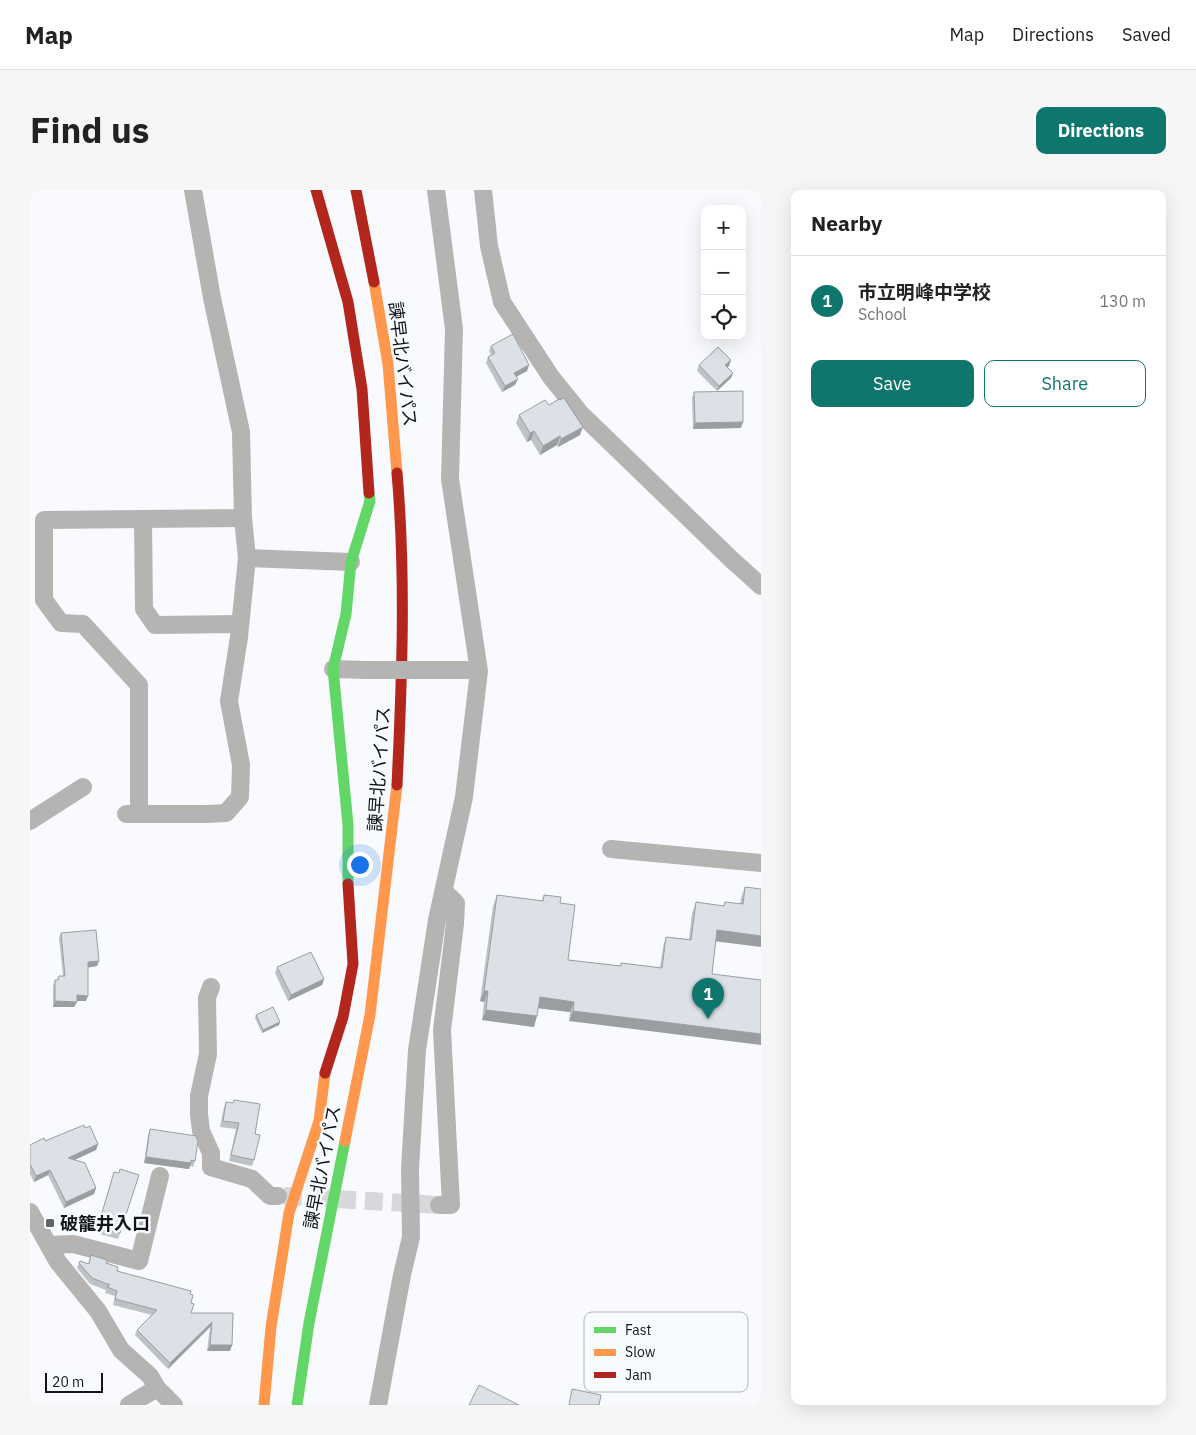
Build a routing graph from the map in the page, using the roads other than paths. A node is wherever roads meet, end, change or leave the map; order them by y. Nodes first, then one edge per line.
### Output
1 (193, 190) edge
2 (316, 190) edge
3 (356, 190) edge
4 (436, 190) edge
5 (484, 190) edge
6 (244, 518) junction
7 (143, 519) junction
8 (247, 558) junction
9 (351, 562) junction
10 (761, 586) edge
11 (240, 624) junction
12 (333, 670) junction
13 (473, 671) junction
14 (83, 787) dead end
15 (30, 821) edge
16 (611, 849) dead end
17 (761, 863) edge
18 (444, 891) junction
19 (211, 987) dead end
20 (160, 1176) dead end
21 (278, 1196) tunnel mouth
22 (439, 1205) dead end
23 (30, 1212) edge
24 (49, 1245) junction
25 (157, 1388) junction
26 (129, 1405) edge
27 (174, 1405) edge
28 (264, 1405) edge
29 (297, 1405) edge
30 (378, 1405) edge

1 - 6 street
2 - 9 main road
3 - 29 main road, 諫早北バイパス
4 - 13 street
5 - 10 street
6 - 7 street
6 - 8 street
7 - 11 street
7 - 11 street
8 - 9 street
8 - 11 street
9 - 12 main road
12 - 13 street, bridge
12 - 28 main road
13 - 18 street
14 - 15 street
16 - 17 street
18 - 22 street
18 - 30 street
19 - 21 street
20 - 24 street
23 - 24 street
24 - 25 street
25 - 26 street
25 - 27 street

